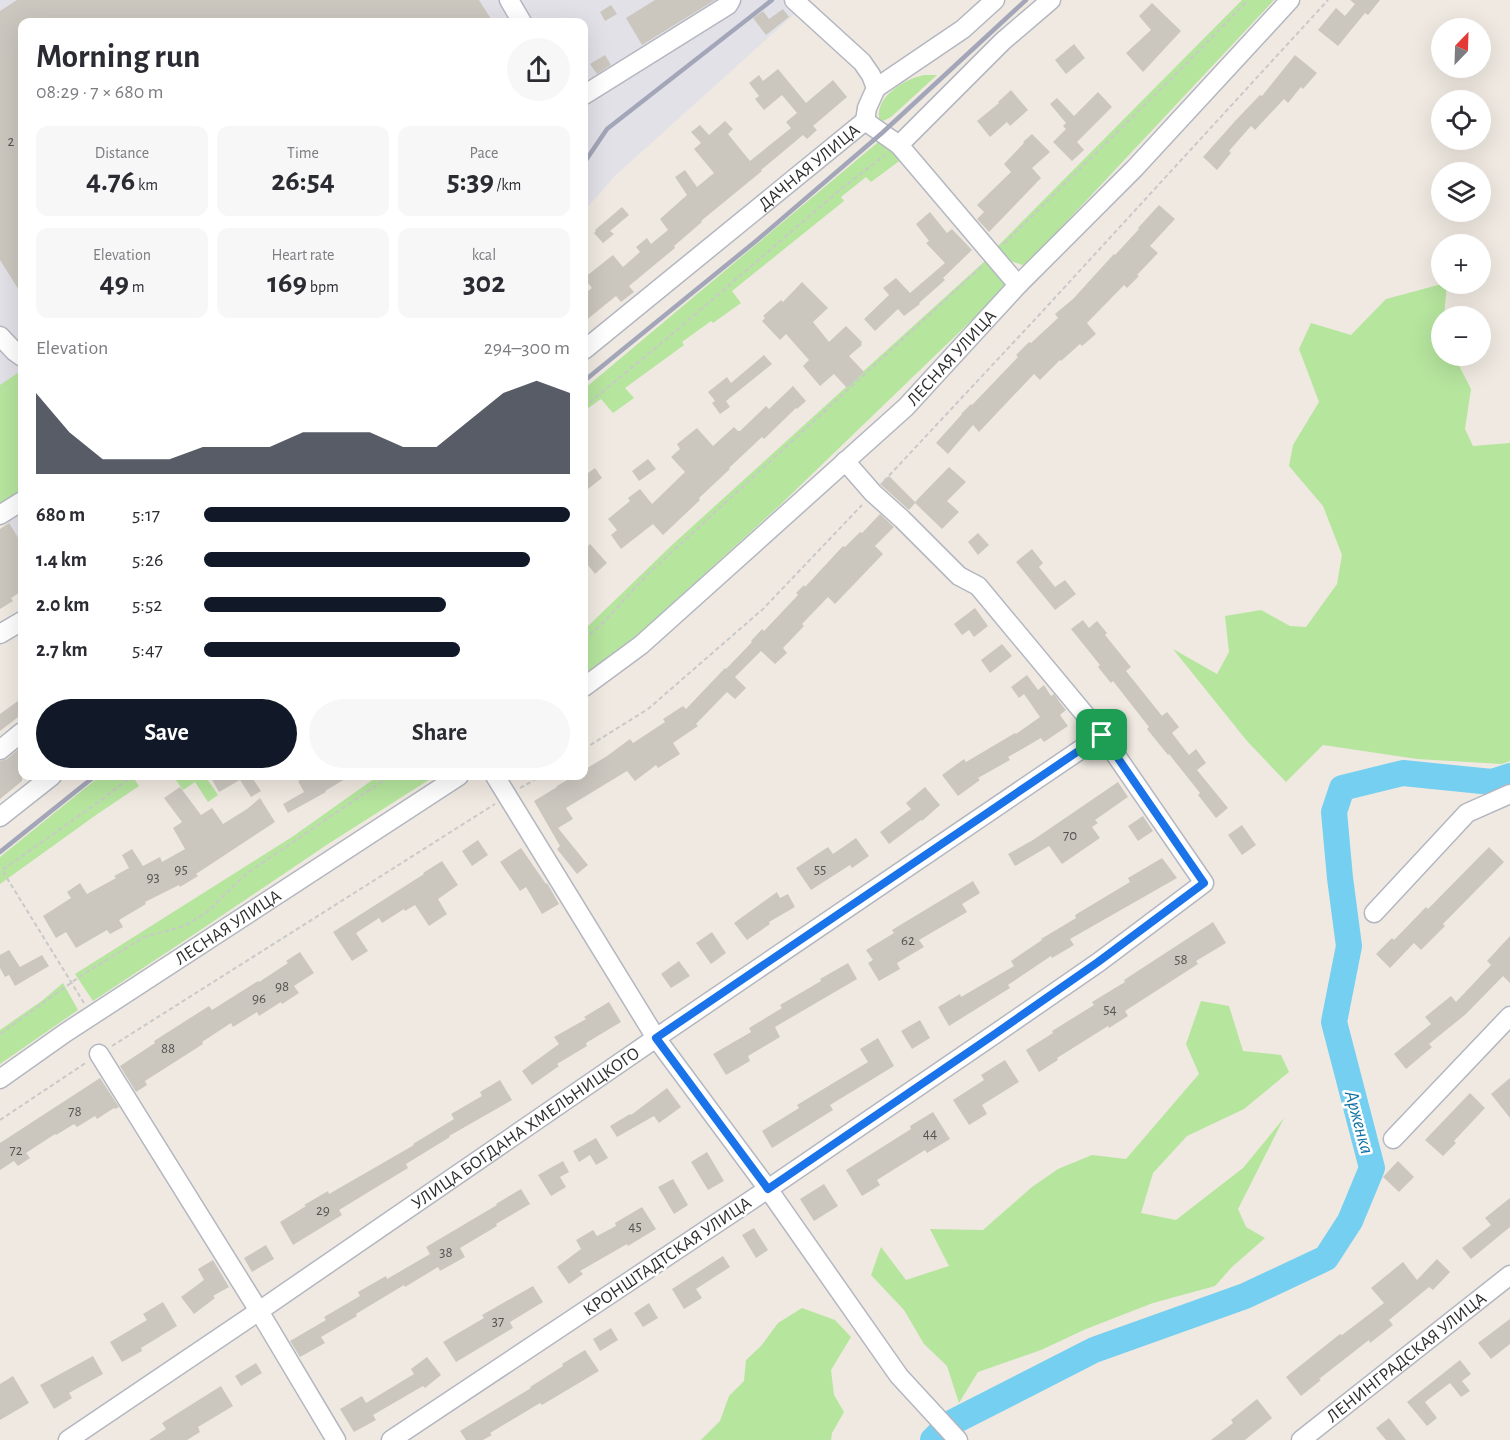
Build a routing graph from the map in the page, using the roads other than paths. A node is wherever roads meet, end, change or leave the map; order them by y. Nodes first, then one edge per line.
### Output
1 (508, 0) edge
2 (731, 0) edge
3 (794, 0) edge
4 (995, 0) edge
5 (1051, 0) edge
6 (1290, 0) edge
7 (519, 18) edge
8 (876, 88) junction
9 (588, 92) edge
10 (865, 121) junction
11 (899, 145) junction
12 (1018, 285) junction
13 (0, 336) edge
14 (588, 347) edge
15 (18, 354) edge
16 (845, 461) junction
17 (18, 504) edge
18 (0, 515) edge
19 (18, 623) edge
20 (0, 634) edge
21 (588, 684) edge
22 (18, 735) edge
23 (1102, 735) junction
24 (0, 750) edge
25 (47, 780) edge
26 (453, 780) edge
27 (497, 780) edge
28 (1510, 794) edge
29 (0, 818) edge
30 (1374, 913) dead end
31 (1510, 1016) edge
32 (656, 1038) junction
33 (99, 1054) road end
34 (0, 1079) edge
35 (1393, 1139) dead end
36 (768, 1189) junction
37 (1510, 1275) edge
38 (259, 1311) junction
39 (68, 1440) edge
40 (336, 1440) edge
41 (391, 1440) edge
42 (958, 1440) edge
43 (1301, 1440) edge

1 - 7 street
2 - 9 street
3 - 8 street
4 - 8 street
5 - 11 street
6 - 12 street, ЛЕСНАЯ УЛИЦА
8 - 10 street
10 - 11 street, ДАЧНАЯ УЛИЦА
10 - 14 street, ДАЧНАЯ УЛИЦА
11 - 12 street, ДАЧНАЯ УЛИЦА
12 - 16 street, ЛЕСНАЯ УЛИЦА
13 - 15 street
16 - 21 street, ЛЕСНАЯ УЛИЦА
16 - 23 street
17 - 18 street
19 - 20 street
22 - 24 street
23 - 32 street, УЛИЦА БОГДАНА ХМЕЛЬНИЦКОГО
23 - 36 street, КРОНШТАДТСКАЯ УЛИЦА
25 - 29 street
26 - 34 street, ЛЕСНАЯ УЛИЦА
27 - 32 street
28 - 30 street
31 - 35 street
32 - 36 street
32 - 38 street, УЛИЦА БОГДАНА ХМЕЛЬНИЦКОГО
33 - 38 street
36 - 41 street, КРОНШТАДТСКАЯ УЛИЦА
36 - 42 street
37 - 43 street, ЛЕНИНГРАДСКАЯ УЛИЦА
38 - 39 street, УЛИЦА БОГДАНА ХМЕЛЬНИЦКОГО
38 - 40 street

